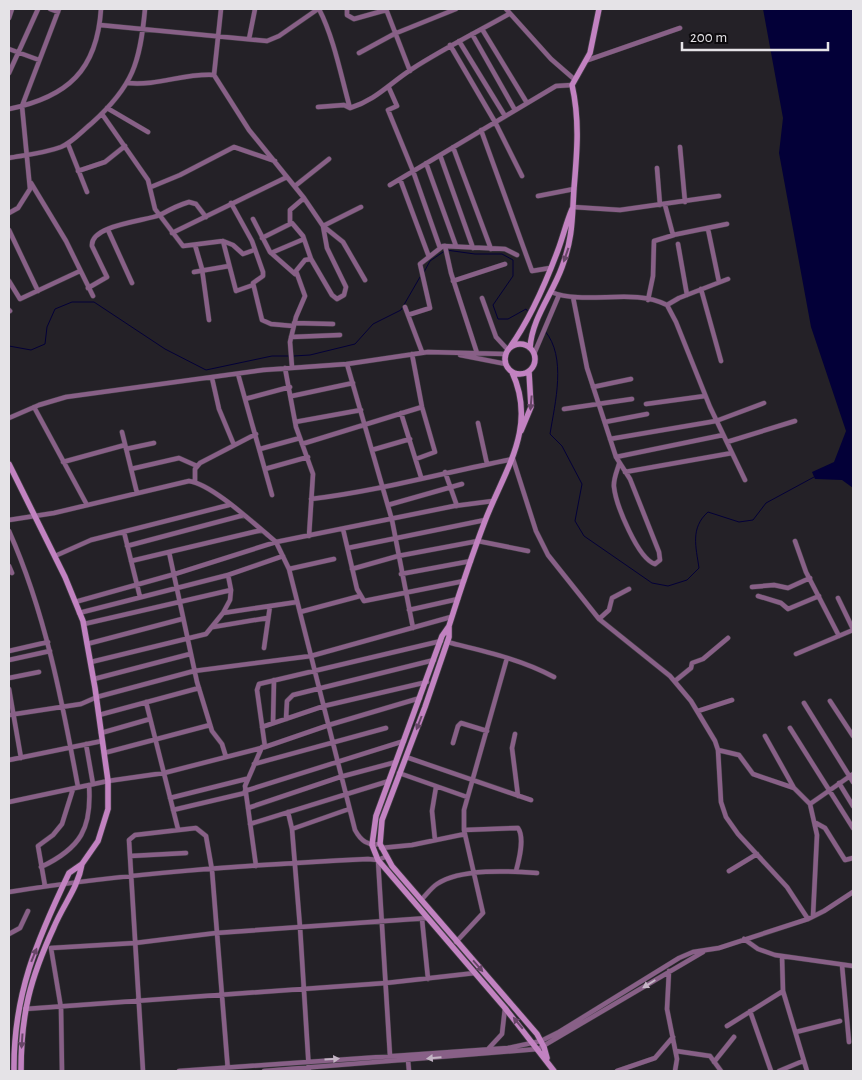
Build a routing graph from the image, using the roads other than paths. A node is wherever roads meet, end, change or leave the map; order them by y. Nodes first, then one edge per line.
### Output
1 (12, 9) edge
2 (38, 9) edge
3 (50, 9) edge
4 (101, 9) edge
5 (145, 9) edge
6 (222, 9) edge
7 (255, 9) edge
8 (319, 9) edge
9 (347, 9) edge
10 (386, 9) edge
11 (456, 9) edge
12 (506, 9) edge
13 (599, 9) edge
14 (58, 10) edge
15 (509, 14) junction
16 (9, 17) edge
17 (100, 25) junction
18 (482, 28) junction
19 (680, 28) dead end
20 (143, 29) junction
21 (394, 34) junction
22 (472, 34) junction
23 (219, 35) junction
24 (249, 39) junction
25 (459, 41) junction
26 (450, 46) junction
27 (9, 49) edge
28 (17, 52) junction
29 (359, 52) dead end
30 (39, 60) junction
31 (588, 60) junction
32 (410, 71) junction
33 (9, 73) edge
34 (214, 75) junction
35 (573, 82) junction
36 (128, 83) junction
37 (389, 88) junction
38 (527, 103) junction
39 (22, 106) junction
40 (318, 107) dead end
41 (107, 108) junction
42 (350, 108) junction
43 (9, 109) edge
44 (515, 110) junction
45 (102, 114) junction
46 (505, 116) junction
47 (495, 122) junction
48 (481, 130) junction
49 (148, 132) dead end
50 (68, 144) junction
51 (125, 146) junction
52 (453, 147) junction
53 (680, 147) dead end
54 (27, 155) junction
55 (440, 155) junction
56 (9, 158) edge
57 (329, 159) dead end
58 (275, 161) junction
59 (426, 163) junction
60 (657, 168) dead end
61 (78, 171) junction
62 (413, 171) junction
63 (522, 176) dead end
64 (287, 177) junction
65 (400, 179) junction
66 (31, 183) junction
67 (390, 185) dead end
68 (295, 186) junction
69 (151, 187) junction
70 (574, 189) junction
71 (87, 192) dead end
72 (538, 196) dead end
73 (719, 196) dead end
74 (304, 198) junction
75 (685, 202) junction
76 (232, 203) junction
77 (662, 205) junction
78 (361, 207) dead end
79 (573, 207) junction
80 (9, 213) edge
81 (159, 215) junction
82 (206, 216) junction
83 (253, 219) dead end
84 (290, 224) junction
85 (727, 224) dead end
86 (323, 226) junction
87 (708, 228) junction
88 (9, 230) edge
89 (108, 230) junction
90 (172, 233) junction
91 (675, 235) junction
92 (262, 238) junction
93 (304, 238) junction
94 (222, 241) junction
95 (678, 244) dead end
96 (196, 245) junction
97 (456, 246) junction
98 (443, 247) junction
99 (472, 248) junction
100 (491, 249) junction
101 (254, 250) junction
102 (271, 253) junction
103 (517, 255) dead end
104 (429, 257) junction
105 (312, 259) junction
106 (505, 264) dead end
107 (229, 266) junction
108 (550, 268) junction
109 (202, 269) junction
110 (80, 271) junction
111 (194, 272) dead end
112 (295, 274) junction
113 (728, 279) dead end
114 (365, 280) dead end
115 (9, 281) edge
116 (454, 281) junction
117 (720, 282) junction
118 (132, 283) dead end
119 (253, 286) junction
120 (88, 288) junction
121 (701, 289) junction
122 (38, 291) junction
123 (551, 292) junction
124 (559, 295) junction
125 (687, 295) junction
126 (93, 296) dead end
127 (573, 297) junction
128 (482, 298) dead end
129 (648, 300) junction
130 (667, 305) junction
131 (405, 307) dead end
132 (408, 315) junction
133 (208, 320) dead end
134 (294, 324) junction
135 (333, 324) dead end
136 (340, 335) dead end
137 (290, 339) junction
138 (530, 348) junction
139 (422, 352) junction
140 (448, 352) junction
141 (506, 352) junction
142 (477, 353) junction
143 (412, 354) junction
144 (534, 354) junction
145 (721, 361) dead end
146 (347, 364) junction
147 (506, 364) junction
148 (292, 367) junction
149 (285, 368) junction
150 (512, 372) junction
151 (529, 372) junction
152 (238, 374) junction
153 (212, 378) junction
154 (631, 379) dead end
155 (352, 382) junction
156 (290, 387) junction
157 (593, 387) junction
158 (292, 396) junction
159 (705, 396) junction
160 (245, 399) junction
161 (632, 399) dead end
162 (764, 403) dead end
163 (599, 404) junction
164 (646, 404) dead end
165 (34, 407) junction
166 (422, 407) junction
167 (564, 409) dead end
168 (360, 410) junction
169 (401, 413) junction
170 (647, 414) dead end
171 (9, 418) edge
172 (716, 421) junction
173 (795, 421) dead end
174 (295, 422) junction
175 (605, 422) junction
176 (478, 423) dead end
177 (365, 426) junction
178 (122, 432) dead end
179 (520, 433) junction
180 (256, 434) junction
181 (723, 436) junction
182 (300, 438) junction
183 (410, 439) junction
184 (610, 439) junction
185 (727, 442) junction
186 (154, 443) dead end
187 (302, 444) junction
188 (234, 445) junction
189 (126, 447) junction
190 (260, 449) junction
191 (372, 450) junction
192 (732, 453) junction
193 (308, 457) junction
194 (616, 457) junction
195 (416, 459) junction
196 (513, 459) junction
197 (63, 462) junction
198 (9, 464) edge
199 (487, 464) junction
200 (619, 464) junction
201 (197, 466) junction
202 (131, 468) junction
203 (265, 469) junction
204 (445, 472) junction
205 (625, 472) junction
206 (421, 477) junction
207 (745, 480) dead end
208 (195, 482) junction
209 (462, 484) dead end
210 (383, 487) junction
211 (451, 487) junction
212 (136, 493) junction
213 (272, 495) dead end
214 (311, 499) junction
215 (493, 501) junction
216 (87, 505) junction
217 (229, 505) junction
218 (388, 505) junction
219 (457, 506) junction
220 (244, 515) junction
221 (35, 516) junction
222 (9, 519) edge
223 (392, 520) junction
224 (485, 520) junction
225 (343, 529) junction
226 (262, 530) junction
227 (9, 531) edge
228 (124, 532) junction
229 (309, 536) junction
230 (395, 538) junction
231 (795, 540) dead end
232 (478, 541) junction
233 (276, 542) junction
234 (127, 546) junction
235 (348, 548) junction
236 (528, 551) dead end
237 (169, 552) junction
238 (55, 556) junction
239 (283, 556) junction
240 (398, 556) junction
241 (334, 559) dead end
242 (131, 561) junction
243 (471, 561) junction
244 (9, 566) edge
245 (289, 569) junction
246 (352, 569) junction
247 (12, 573) dead end
248 (401, 574) junction
249 (173, 575) junction
250 (228, 575) junction
251 (810, 578) junction
252 (464, 581) junction
253 (138, 585) junction
254 (176, 587) junction
255 (752, 587) dead end
256 (629, 589) dead end
257 (231, 590) junction
258 (405, 593) junction
259 (360, 596) junction
260 (758, 596) dead end
261 (819, 596) junction
262 (140, 597) junction
263 (838, 598) dead end
264 (458, 599) junction
265 (179, 601) junction
266 (75, 602) junction
267 (297, 602) junction
268 (270, 606) junction
269 (409, 610) junction
270 (300, 612) junction
271 (80, 613) junction
272 (223, 613) junction
273 (452, 617) junction
274 (267, 618) junction
275 (182, 619) junction
276 (599, 619) junction
277 (84, 624) junction
278 (213, 627) junction
279 (413, 628) junction
280 (853, 629) edge
281 (839, 636) junction
282 (728, 638) dead end
283 (186, 640) junction
284 (48, 642) junction
285 (444, 642) junction
286 (87, 644) junction
287 (264, 648) dead end
288 (9, 651) edge
289 (50, 652) junction
290 (190, 654) junction
291 (796, 654) dead end
292 (311, 656) junction
293 (507, 658) junction
294 (9, 660) edge
295 (434, 660) junction
296 (91, 662) junction
297 (194, 671) junction
298 (39, 672) dead end
299 (315, 672) junction
300 (554, 677) dead end
301 (9, 678) edge
302 (94, 679) junction
303 (274, 680) junction
304 (675, 681) junction
305 (427, 682) junction
306 (199, 688) junction
307 (9, 689) edge
308 (320, 690) junction
309 (97, 697) junction
310 (421, 698) junction
311 (732, 700) dead end
312 (830, 701) dead end
313 (146, 702) junction
314 (804, 703) dead end
315 (61, 706) junction
316 (324, 706) junction
317 (698, 711) junction
318 (11, 715) edge
319 (99, 715) junction
320 (286, 718) junction
321 (150, 719) junction
322 (273, 723) junction
323 (210, 725) junction
324 (329, 725) junction
325 (262, 727) junction
326 (851, 727) edge
327 (386, 728) dead end
328 (790, 728) dead end
329 (487, 731) junction
330 (101, 732) junction
331 (515, 734) dead end
332 (765, 736) dead end
333 (853, 736) edge
334 (156, 740) junction
335 (102, 741) junction
336 (404, 742) junction
337 (333, 743) junction
338 (453, 743) dead end
339 (86, 744) junction
340 (264, 747) junction
341 (70, 748) junction
342 (718, 750) junction
343 (104, 753) junction
344 (226, 757) junction
345 (406, 757) junction
346 (21, 758) junction
347 (9, 760) edge
348 (337, 762) junction
349 (396, 762) junction
350 (254, 764) junction
351 (164, 773) junction
352 (399, 773) junction
353 (852, 776) edge
354 (340, 777) junction
355 (246, 779) junction
356 (471, 780) junction
357 (108, 781) junction
358 (389, 781) junction
359 (853, 782) edge
360 (839, 783) junction
361 (91, 784) junction
362 (436, 787) junction
363 (75, 788) junction
364 (794, 788) junction
365 (829, 790) junction
366 (245, 792) junction
367 (345, 794) junction
368 (518, 796) junction
369 (467, 797) junction
370 (170, 798) junction
371 (531, 800) dead end
372 (9, 802) edge
373 (810, 804) junction
374 (853, 806) edge
375 (248, 808) junction
376 (349, 809) junction
377 (174, 810) junction
378 (288, 812) junction
379 (816, 823) junction
380 (250, 824) junction
381 (853, 828) edge
382 (178, 829) junction
383 (292, 829) junction
384 (465, 832) junction
385 (434, 840) junction
386 (372, 845) junction
387 (381, 846) junction
388 (186, 853) dead end
389 (757, 854) junction
390 (130, 856) junction
391 (385, 857) junction
392 (853, 858) edge
393 (378, 860) junction
394 (294, 863) junction
395 (82, 864) junction
396 (256, 866) junction
397 (41, 867) junction
398 (212, 870) junction
399 (516, 871) junction
400 (729, 871) dead end
401 (474, 873) junction
402 (537, 873) dead end
403 (132, 876) junction
404 (80, 880) junction
405 (64, 883) junction
406 (45, 886) junction
407 (9, 892) edge
408 (853, 892) edge
409 (421, 900) junction
410 (28, 911) dead end
411 (810, 917) junction
412 (425, 919) junction
413 (382, 922) junction
414 (300, 927) junction
415 (216, 933) junction
416 (9, 934) edge
417 (744, 938) junction
418 (47, 942) junction
419 (456, 942) junction
420 (135, 943) junction
421 (51, 948) junction
422 (706, 950) junction
423 (782, 956) junction
424 (670, 964) junction
425 (842, 965) junction
426 (853, 966) edge
427 (671, 970) junction
428 (475, 973) junction
429 (428, 979) junction
430 (386, 984) junction
431 (303, 989) junction
432 (783, 991) junction
433 (220, 996) junction
434 (139, 1002) junction
435 (60, 1008) junction
436 (505, 1008) junction
437 (25, 1009) junction
438 (750, 1011) junction
439 (840, 1022) dead end
440 (727, 1026) dead end
441 (796, 1032) junction
442 (673, 1037) junction
443 (734, 1037) dead end
444 (849, 1042) dead end
445 (534, 1043) junction
446 (541, 1046) junction
447 (488, 1048) junction
448 (676, 1051) junction
449 (390, 1055) junction
450 (408, 1060) junction
451 (308, 1061) junction
452 (390, 1062) junction
453 (714, 1062) junction
454 (804, 1062) junction
455 (227, 1069) edge
456 (309, 1069) edge
457 (14, 1071) edge
458 (21, 1071) edge
459 (62, 1071) edge
460 (143, 1071) edge
461 (179, 1071) edge
462 (264, 1071) edge
463 (409, 1071) edge
464 (554, 1071) edge
465 (617, 1071) edge
466 (675, 1071) edge
467 (720, 1071) edge
468 (771, 1071) edge
469 (779, 1071) edge
470 (807, 1071) edge

1 - 16 street
2 - 28 street
3 - 14 street
4 - 17 street
5 - 20 street
6 - 23 street
7 - 24 street
8 - 24 street
8 - 42 street
9 - 10 street
10 - 21 street
11 - 21 street
12 - 15 street
13 - 31 street
14 - 30 street
15 - 18 street
15 - 35 street
17 - 20 street
17 - 39 street
18 - 22 street
18 - 38 street
19 - 31 street
20 - 23 street
20 - 36 street
21 - 29 street
21 - 32 street
22 - 25 street
22 - 44 street
23 - 24 street
23 - 34 street
25 - 26 street
25 - 46 street
26 - 32 street
26 - 47 street
27 - 28 street
28 - 30 street
28 - 33 street
30 - 39 street
31 - 35 street
32 - 37 street
34 - 36 street
34 - 58 street
35 - 38 street
35 - 70 street
36 - 41 street
37 - 42 street
37 - 62 street
38 - 44 street
39 - 43 street
39 - 54 street
40 - 42 street
41 - 45 street
41 - 49 street
44 - 46 street
45 - 50 street
45 - 51 street
46 - 47 street
47 - 48 street
47 - 63 street
48 - 52 street
48 - 108 street
50 - 54 street
50 - 61 street
51 - 61 street
51 - 69 street
52 - 55 street
52 - 100 street
53 - 75 street
54 - 56 street
54 - 66 street
55 - 59 street
55 - 99 street
57 - 68 street
58 - 64 street
58 - 69 street
59 - 62 street
59 - 97 street
60 - 77 street
61 - 71 street
62 - 65 street
62 - 98 street
64 - 68 street
64 - 76 street
65 - 67 street
65 - 104 street
66 - 80 street
66 - 110 street
68 - 74 street
69 - 81 street
70 - 72 street
70 - 79 street
73 - 75 street
74 - 84 street
74 - 86 street
75 - 77 street
76 - 82 street
76 - 101 street
77 - 79 street
77 - 91 street
78 - 86 street
79 - 108 street
79 -> 123 street
81 - 82 street
81 - 89 street
81 - 90 street
82 - 90 street
83 - 92 street
84 - 92 street
84 - 93 street
85 - 87 street
86 - 105 street
86 - 114 street
87 - 91 street
87 - 117 street
88 - 122 street
89 - 118 street
89 - 120 street
90 - 96 street
91 - 129 street
92 - 102 street
93 - 102 street
93 - 105 street
94 - 96 street
94 - 101 street
94 - 107 street
95 - 125 street
96 - 109 street
97 - 98 street
97 - 99 street
98 - 104 street
98 - 116 street
99 - 100 street
100 - 103 street
101 - 119 street
102 - 112 street
104 - 132 street
105 - 112 street
106 - 116 street
107 - 109 street
107 - 119 street
108 - 141 street
109 - 111 street
109 - 133 street
110 - 120 street
110 - 122 street
112 - 134 street
113 - 117 street
115 - 122 street
116 - 142 street
117 - 121 street
119 - 134 street
120 - 126 street
121 - 125 street
121 - 145 street
123 - 124 street
123 - 138 street
124 - 127 street
124 - 144 street
125 - 130 street
127 - 129 street
127 - 157 street
128 - 141 street
129 - 130 street
130 - 159 street
131 - 132 street
132 - 139 street
134 - 135 street
134 - 137 street
136 - 137 street
137 - 148 street
138 - 141 street
138 - 144 street
139 - 140 street
139 - 143 street
140 - 142 street
140 - 147 street
141 - 142 street
141 - 147 street
143 - 146 street
143 - 166 street
144 - 151 street
146 - 148 street
146 - 155 street
147 - 150 street
148 - 149 street
149 - 152 street
149 - 156 street
150 - 151 street
150 - 179 street
151 -> 179 street
152 - 153 street
152 - 160 street
153 - 165 street
153 - 188 street
154 - 157 street
155 - 158 street
155 - 168 street
156 - 158 street
156 - 160 street
157 - 163 street
158 - 174 street
159 - 164 street
159 - 172 street
160 - 180 street
161 - 163 street
162 - 172 street
163 - 167 street
163 - 175 street
165 - 171 street
165 - 197 street
166 - 169 street
166 - 195 street
168 - 174 street
168 - 177 street
169 - 177 street
169 - 183 street
170 - 175 street
172 - 181 street
172 - 184 street
173 - 185 street
174 - 182 street
175 - 184 street
176 - 199 street
177 - 187 street
177 - 191 street
178 - 189 street
179 - 196 street
180 - 188 street
180 - 190 street
181 - 185 street
181 - 194 street
182 - 187 street
182 - 190 street
183 - 191 street
183 - 195 street
184 - 194 street
185 - 192 street
186 - 189 street
187 - 193 street
188 - 201 street
189 - 197 street
189 - 202 street
190 - 203 street
191 - 210 street
192 - 205 street
192 - 207 street
193 - 203 street
193 - 214 street
194 - 200 street
195 - 206 street
196 - 199 street
196 - 215 street
196 - 276 street
197 - 216 street
198 - 221 street
199 - 204 street
200 - 205 street
200 - 205 street
201 - 202 street
201 - 208 street
202 - 212 street
203 - 213 street
204 - 206 street
204 - 211 street
206 - 210 street
208 - 212 street
208 - 217 street
209 - 211 street
210 - 214 street
210 - 218 street
211 - 218 street
211 - 219 street
212 - 216 street
214 - 229 street
215 - 219 street
215 - 224 street
216 - 221 street
217 - 220 street
217 - 228 street
218 - 223 street
219 - 223 street
220 - 226 street
220 - 234 street
221 - 222 street
221 - 238 street
223 - 225 street
223 - 230 street
224 - 230 street
224 - 232 street
225 - 229 street
225 - 235 street
226 - 233 street
226 - 237 street
227 - 284 street
228 - 234 street
228 - 238 street
229 - 233 street
230 - 235 street
230 - 240 street
231 - 251 street
232 - 236 street
232 - 240 street
232 - 243 street
233 - 239 street
233 - 249 street
234 - 242 street
235 - 246 street
237 - 242 street
237 - 249 street
238 - 266 street
239 - 245 street
239 - 250 street
240 - 246 street
240 - 248 street
241 - 245 street
242 - 253 street
243 - 248 street
243 - 252 street
244 - 247 street
245 - 267 street
246 - 259 street
248 - 258 street
249 - 253 street
249 - 254 street
250 - 254 street
250 - 257 street
251 - 255 street
251 - 261 street
252 - 258 street
252 - 264 street
253 - 262 street
253 - 266 street
254 - 262 street
254 - 265 street
256 - 276 street
257 - 265 street
257 - 272 street
258 - 259 street
258 - 269 street
259 - 270 street
260 - 261 street
261 - 281 street
262 - 271 street
263 - 280 street
264 - 269 street
264 - 273 street
265 - 275 street
265 - 277 street
266 - 271 street
267 - 268 street
267 - 270 street
268 - 272 street
268 - 274 street
269 - 279 street
270 - 292 street
271 - 277 street
272 - 278 street
273 - 279 street
273 - 285 street
274 - 278 street
274 - 287 street
275 - 283 street
275 - 286 street
276 - 304 street
277 - 286 street
278 - 283 street
279 - 292 street
280 - 281 street
281 - 291 street
282 - 304 street
283 - 290 street
283 - 296 street
284 - 288 street
284 - 289 street
285 - 293 street
285 - 295 street
285 - 299 street
285 -> 345 street
286 - 296 street
289 - 294 street
289 - 315 street
290 - 297 street
290 - 302 street
292 - 297 street
292 - 299 street
293 - 300 street
293 - 329 street
295 - 305 street
295 - 308 street
296 - 302 street
297 - 306 street
297 - 309 street
298 - 301 street
299 - 303 street
299 - 308 street
302 - 309 street
303 - 322 street
303 - 325 street
304 - 317 street
305 - 310 street
305 - 316 street
306 - 313 street
306 - 323 street
307 - 318 street
308 - 316 street
308 - 320 street
309 - 315 street
309 - 319 street
310 - 324 street
310 - 336 street
311 - 317 street
312 - 326 street
313 - 319 street
313 - 321 street
314 - 353 street
315 - 318 street
315 - 341 street
316 - 320 street
316 - 324 street
317 - 342 street
318 - 346 street
319 - 330 street
320 - 322 street
321 - 330 street
321 - 334 street
322 - 325 street
323 - 334 street
323 - 344 street
324 - 337 street
324 - 340 street
325 - 340 street
326 - 333 street
327 - 337 street
328 - 365 street
329 - 338 street
329 - 356 street
330 - 335 street
331 - 368 street
332 - 364 street
334 - 343 street
334 - 351 street
335 - 339 street
335 - 343 street
336 - 348 street
336 - 349 street
337 - 348 street
337 - 350 street
339 - 341 street
339 - 361 street
340 - 344 street
340 - 350 street
341 - 346 street
341 - 363 street
342 - 364 street
342 - 389 street
343 - 357 street
344 - 351 street
345 - 352 street
345 - 356 street
346 - 347 street
348 - 354 street
348 - 366 street
349 - 354 street
349 - 358 street
350 - 355 street
351 - 357 street
351 - 370 street
352 - 362 street
352 - 387 street
353 - 359 street
353 - 360 street
354 - 367 street
354 - 375 street
355 - 366 street
355 - 370 street
356 - 368 street
356 - 369 street
357 - 361 street
357 - 395 street
358 - 367 street
358 - 386 street
360 - 365 street
360 - 374 street
361 - 363 street
361 - 397 street
362 - 369 street
362 - 385 street
363 - 372 street
363 - 397 street
364 - 373 street
365 - 373 street
365 - 381 street
366 - 375 street
366 - 377 street
367 - 376 street
367 - 378 street
368 - 371 street
369 - 384 street
370 - 377 street
373 - 379 street
375 - 380 street
376 - 383 street
376 - 386 street
377 - 382 street
378 - 380 street
378 - 383 street
379 - 392 street
379 - 411 street
380 - 396 street
382 - 390 street
382 - 398 street
383 - 394 street
384 - 385 street
384 - 399 street
384 - 401 street
385 - 387 street
386 - 387 street
386 - 393 street
387 - 391 street
388 - 390 street
389 - 400 street
389 - 411 street
390 - 403 street
391 - 393 street
391 - 409 street
393 - 394 street
393 - 412 street
393 - 413 street
394 - 396 street
394 - 414 street
395 - 404 street
395 - 405 street
396 - 398 street
397 - 406 street
398 - 403 street
398 - 415 street
399 - 401 street
399 - 402 street
401 - 409 street
401 - 419 street
403 - 404 street
403 - 420 street
404 - 405 street
404 - 418 street
405 - 406 street
457 -> 405 street
406 - 407 street
408 - 411 street
409 - 419 street
410 - 416 street
411 - 417 street
412 - 413 street
412 - 428 street
412 - 429 street
413 - 414 street
413 - 430 street
414 - 415 street
414 - 431 street
415 - 420 street
415 - 433 street
417 - 422 street
417 - 423 street
418 - 421 street
418 - 437 street
419 -> 446 street
420 - 421 street
420 - 434 street
421 - 435 street
422 - 424 street
422 - 427 street
423 - 425 street
423 - 432 street
424 - 427 street
424 - 446 street
425 - 426 street
425 - 444 street
427 - 442 street
427 -> 446 street
428 - 429 street
428 - 436 street
429 - 430 street
430 - 431 street
430 - 449 street
431 - 433 street
431 - 451 street
432 - 438 street
432 - 441 street
433 - 434 street
433 - 455 street
434 - 435 street
434 - 460 street
435 - 437 street
435 - 459 street
445 -> 436 street
436 - 447 street
437 -> 458 street
438 - 440 street
438 - 468 street
439 - 441 street
441 - 454 street
442 - 448 street
442 - 465 street
443 - 453 street
445 - 446 street
445 - 447 street
446 -> 450 street
446 - 464 street
447 - 449 street
448 - 453 street
448 - 466 street
451 -> 449 street
449 - 452 street
450 - 452 street
450 - 463 street
451 - 455 street
451 - 456 street
452 - 456 street
453 - 467 street
454 - 469 street
454 - 470 street
455 - 461 street
456 - 462 street

